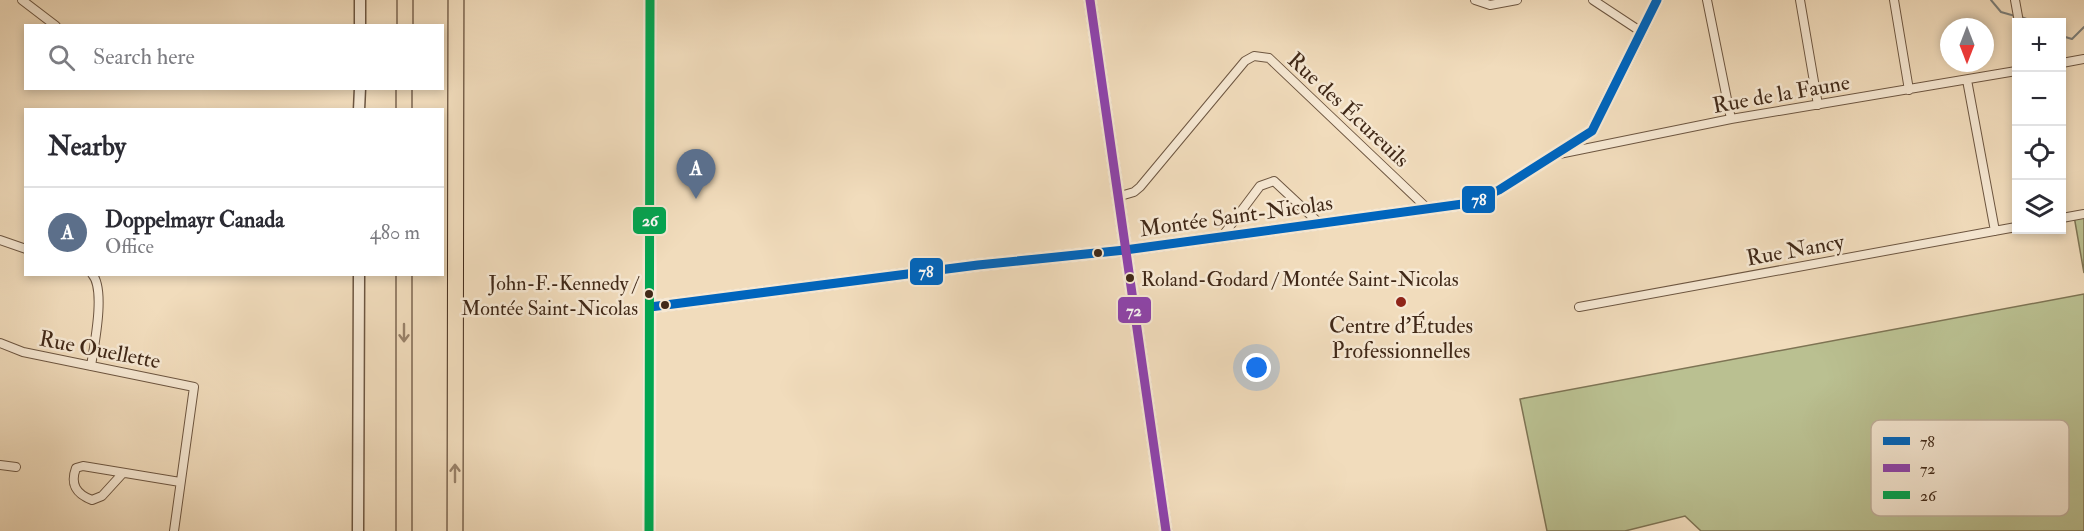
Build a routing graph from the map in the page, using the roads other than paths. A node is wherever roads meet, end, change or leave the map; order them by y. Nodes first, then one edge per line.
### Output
1 (22, 0) edge
2 (360, 0) edge
3 (405, 0) edge
4 (456, 0) edge
5 (650, 0) edge
6 (1090, 0) edge
7 (1475, 0) edge
8 (1517, 0) edge
9 (1593, 0) edge
10 (1657, 0) edge
11 (1707, 0) edge
12 (1800, 0) edge
13 (1894, 0) edge
14 (2015, 0) edge
15 (2018, 18) edge
16 (53, 24) edge
17 (360, 24) edge
18 (405, 24) edge
19 (1640, 31) junction
20 (2084, 59) edge
21 (2066, 62) edge
22 (2012, 72) edge
23 (1967, 80) junction
24 (360, 90) edge
25 (404, 90) edge
26 (1909, 90) junction
27 (1818, 105) junction
28 (359, 108) edge
29 (404, 108) edge
30 (1731, 119) junction
31 (1553, 155) junction
32 (1117, 196) junction
33 (1429, 210) junction
34 (2084, 214) edge
35 (2066, 217) edge
36 (1318, 223) junction
37 (2012, 228) edge
38 (1995, 231) junction
39 (1224, 234) junction
40 (0, 240) edge
41 (24, 248) edge
42 (1125, 250) junction
43 (94, 276) edge
44 (359, 276) edge
45 (404, 276) edge
46 (650, 307) junction
47 (1579, 307) dead end
48 (0, 343) edge
49 (91, 366) junction
50 (0, 465) edge
51 (16, 467) dead end
52 (123, 473) junction
53 (180, 482) junction
54 (174, 531) edge
55 (358, 531) edge
56 (404, 531) edge
57 (455, 531) edge
58 (649, 531) edge
59 (1166, 531) edge

1 - 16 street
2 - 17 street
3 - 18 highway
57 -> 4 highway
5 - 46 street
6 - 32 street
7 - 8 street
9 - 19 street
10 - 19 street, Montée Saint-Nicolas
11 - 30 street
12 - 27 street
13 - 26 street
14 - 15 street
19 - 31 street, Montée Saint-Nicolas
20 - 21 street
22 - 23 street, Rue de la Faune
23 - 26 street, Rue de la Faune
23 - 38 street
24 - 28 street
25 - 29 highway
26 - 27 street, Rue de la Faune
27 - 30 street, Rue de la Faune
30 - 31 street, Rue de la Faune
31 - 33 street, Montée Saint-Nicolas
32 - 33 street, Rue des Écureuils
32 - 42 street
33 - 36 street, Montée Saint-Nicolas
34 - 35 street
36 - 39 street, Montée Saint-Nicolas
36 - 39 street
37 - 38 street, Rue Nancy
38 - 47 street, Rue Nancy
39 - 42 street, Montée Saint-Nicolas
40 - 41 street
42 - 46 street, Montée Saint-Nicolas
42 - 59 street
43 - 49 street
44 - 55 street
45 -> 56 highway
46 - 58 street
48 - 49 street, Rue Ouellette
49 - 53 street, Rue Ouellette
50 - 51 street
52 - 52 street
52 - 53 street
53 - 54 street

